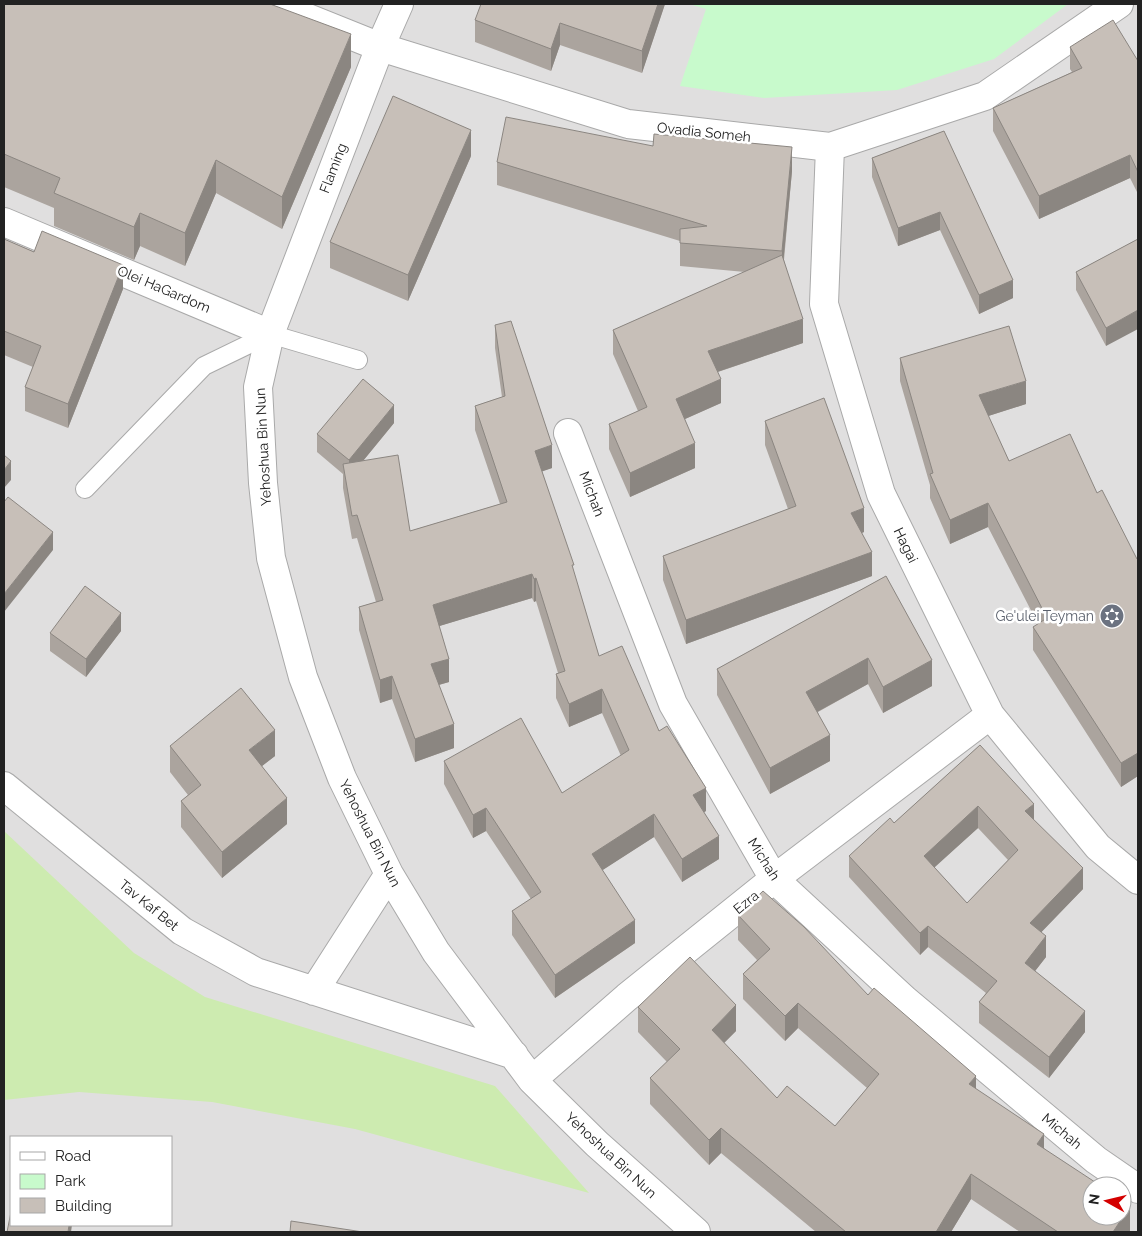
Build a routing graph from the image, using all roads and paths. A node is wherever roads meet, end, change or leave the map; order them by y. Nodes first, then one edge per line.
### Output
1 (273, 4) edge
2 (399, 4) edge
3 (1119, 4) edge
4 (380, 46) junction
5 (830, 147) junction
6 (4, 222) edge
7 (270, 334) junction
8 (358, 360) dead end
9 (568, 433) dead end
10 (85, 489) dead end
11 (990, 716) junction
12 (4, 786) edge
13 (389, 874) junction
14 (774, 879) junction
15 (1138, 880) edge
16 (314, 991) junction
17 (514, 1055) junction
18 (532, 1080) junction
19 (1138, 1189) edge
20 (696, 1232) edge

1 - 4 street, Ovadia Someh
2 - 4 street, Flaming
3 - 5 street, Ovadia Someh
4 - 5 street, Ovadia Someh
4 - 7 street, Flaming
5 - 11 street, Hagai
6 - 7 street, Olei HaGardom
7 - 8 lane
7 - 10 lane
7 - 13 street, Yehoshua Bin Nun
9 - 14 street, Michah
11 - 14 street, Ezra
11 - 15 street, Hagai
12 - 16 street, Tav Kaf Bet
13 - 16 street
13 - 17 street, Yehoshua Bin Nun
14 - 18 street, Ezra
14 - 19 street, Michah
16 - 17 street, Tav Kaf Bet
17 - 18 street, Yehoshua Bin Nun
18 - 20 street, Yehoshua Bin Nun

